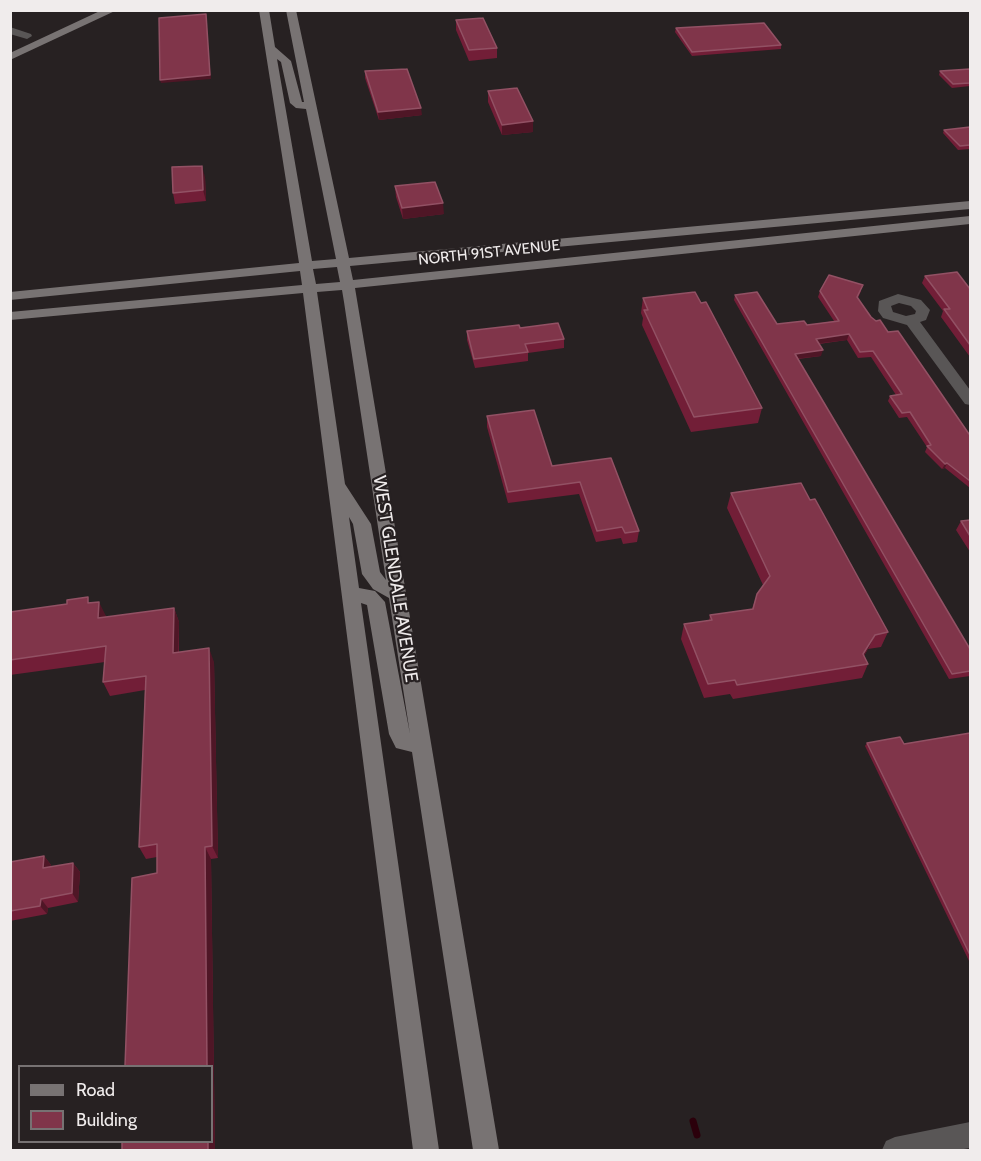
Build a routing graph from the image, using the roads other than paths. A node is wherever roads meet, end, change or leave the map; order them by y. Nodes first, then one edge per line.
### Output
1 (85, 10) edge
2 (112, 10) edge
3 (264, 10) edge
4 (291, 10) edge
5 (10, 30) edge
6 (27, 36) junction
7 (10, 44) edge
8 (270, 48) junction
9 (10, 57) edge
10 (310, 105) junction
11 (970, 205) edge
12 (970, 220) edge
13 (723, 228) junction
14 (732, 244) junction
15 (343, 263) junction
16 (305, 266) junction
17 (347, 285) junction
18 (309, 288) junction
19 (74, 290) junction
20 (10, 296) edge
21 (10, 305) edge
22 (10, 316) edge
23 (912, 321) dead end
24 (970, 400) edge
25 (336, 481) junction
26 (396, 593) junction
27 (352, 596) junction
28 (420, 744) junction
29 (970, 1135) edge
30 (426, 1150) edge
31 (486, 1150) edge
32 (896, 1150) edge

1 - 6 main road
2 - 9 main road
3 - 8 main road
4 - 10 main road, WEST GLENDALE AVENUE
5 - 6 street
6 - 7 main road
8 - 10 main road
8 - 16 main road
10 - 15 main road, WEST GLENDALE AVENUE
11 - 13 main road, NORTH 91ST AVENUE
12 - 14 main road, NORTH 91ST AVENUE
13 - 14 main road
13 - 15 main road, NORTH 91ST AVENUE
14 - 17 main road, NORTH 91ST AVENUE
15 - 16 main road, NORTH 91ST AVENUE
15 - 17 main road, WEST GLENDALE AVENUE
16 - 18 main road
16 - 19 main road, NORTH 91ST AVENUE
17 - 18 main road, NORTH 91ST AVENUE
17 - 26 main road, WEST GLENDALE AVENUE
18 - 22 main road, NORTH 91ST AVENUE
18 - 25 main road
19 - 20 main road, NORTH 91ST AVENUE
19 - 21 main road
23 - 24 street
25 - 26 main road
25 - 27 main road
26 - 28 main road, WEST GLENDALE AVENUE
27 - 28 main road
27 - 30 main road
28 - 31 main road, WEST GLENDALE AVENUE
29 - 32 street

